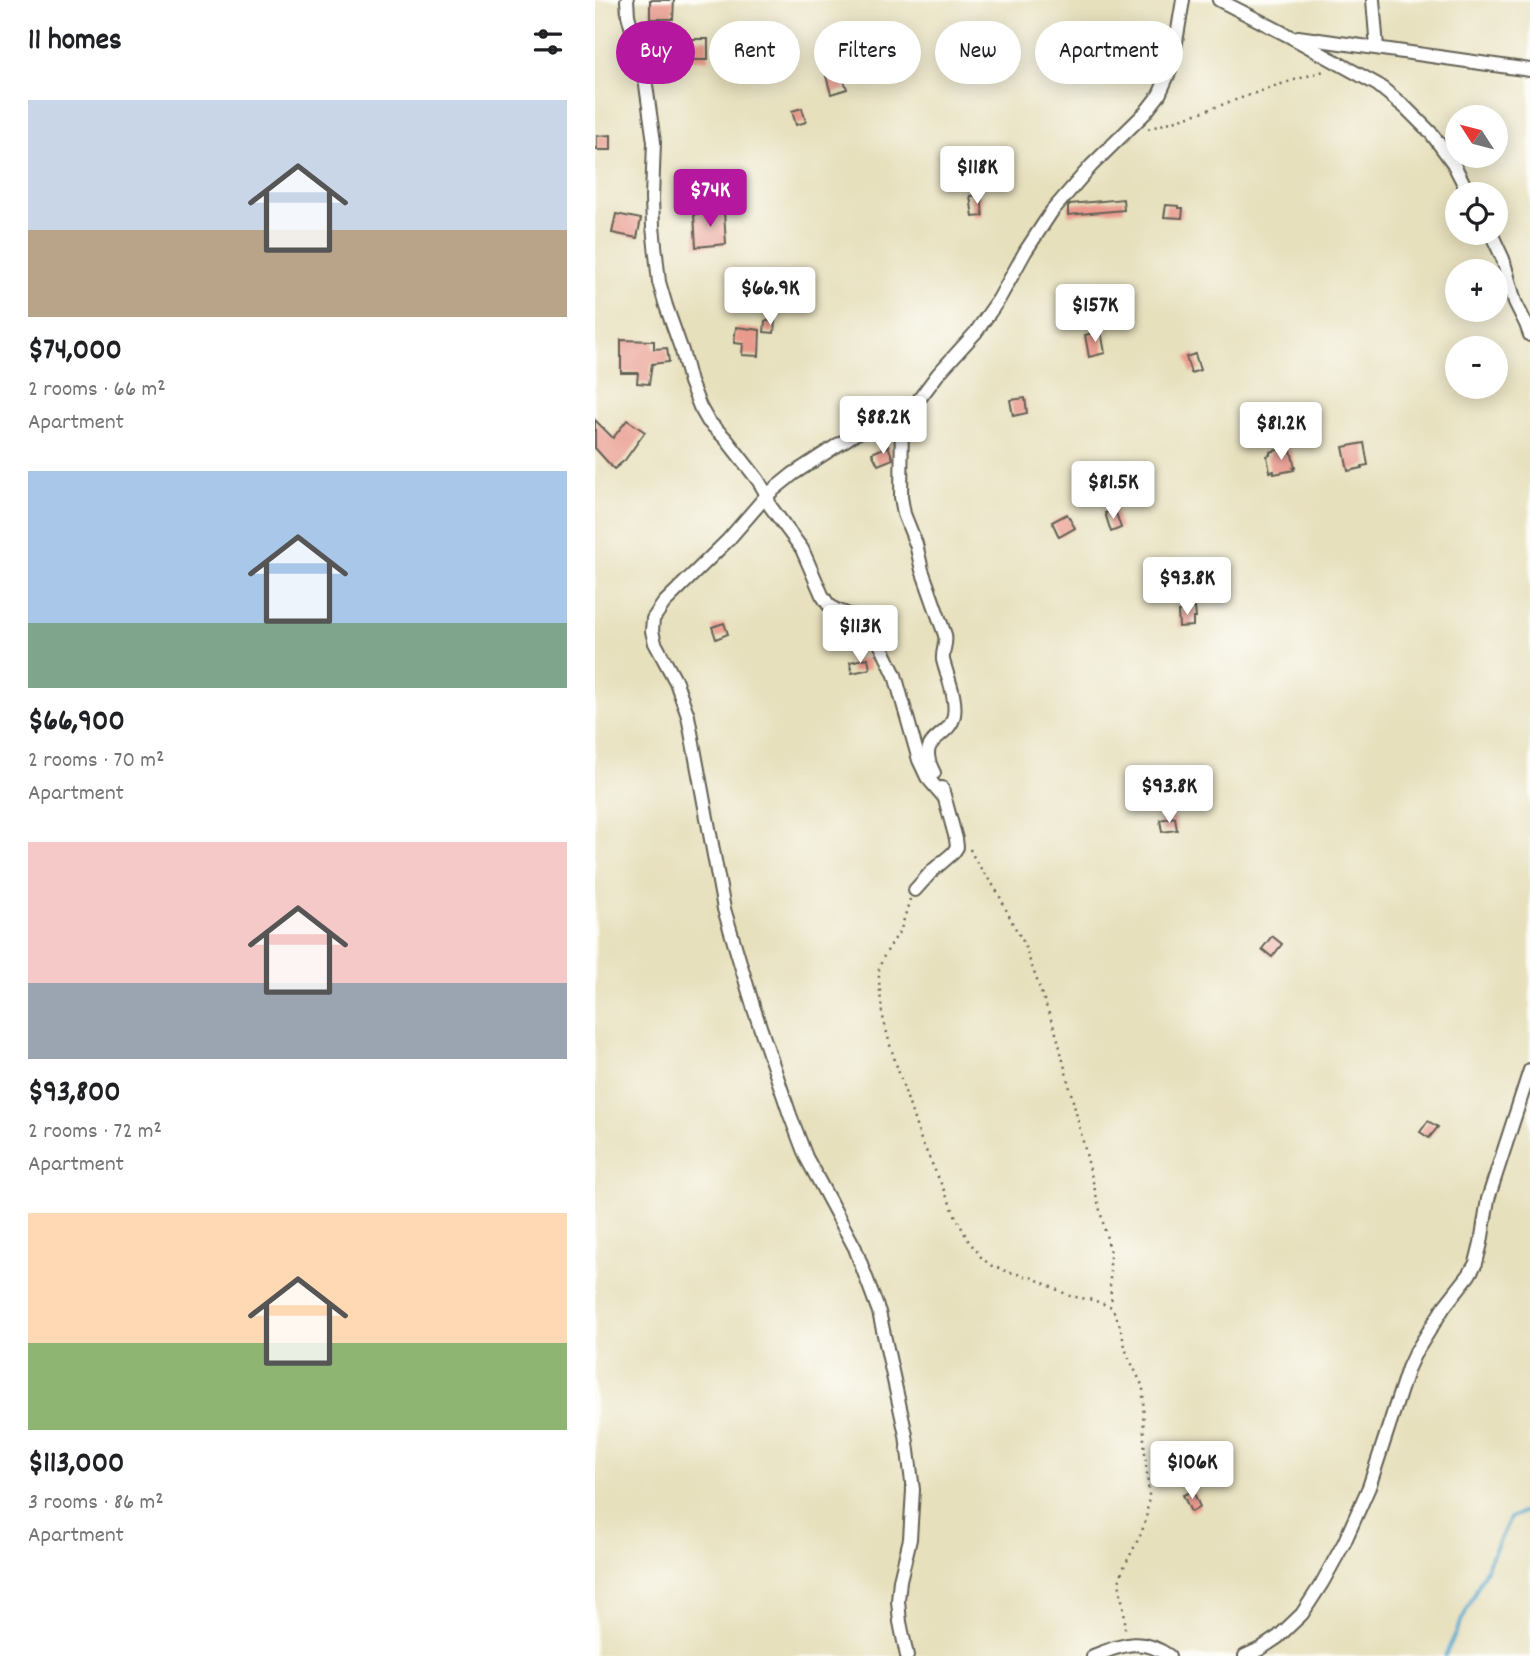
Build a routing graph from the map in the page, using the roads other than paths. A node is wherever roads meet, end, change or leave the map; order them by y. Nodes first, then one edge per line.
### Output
1 (627, 0) edge
2 (1182, 0) edge
3 (1219, 0) edge
4 (1373, 0) edge
5 (1291, 37) junction
6 (1377, 47) junction
7 (1530, 70) edge
8 (1463, 182) edge
9 (1497, 245) edge
10 (1530, 335) edge
11 (902, 419) junction
12 (767, 495) junction
13 (944, 797) junction
14 (915, 890) road end
15 (1530, 1070) edge
16 (907, 1656) edge
17 (1093, 1656) edge
18 (1168, 1656) edge
19 (1245, 1656) edge

1 - 12 street
2 - 11 street
3 - 5 street
4 - 6 street
5 - 6 street
5 - 8 street
6 - 7 street
9 - 10 street
11 - 12 street
11 - 13 street
12 - 13 street
12 - 16 street
13 - 14 street
15 - 19 street
17 - 18 street

